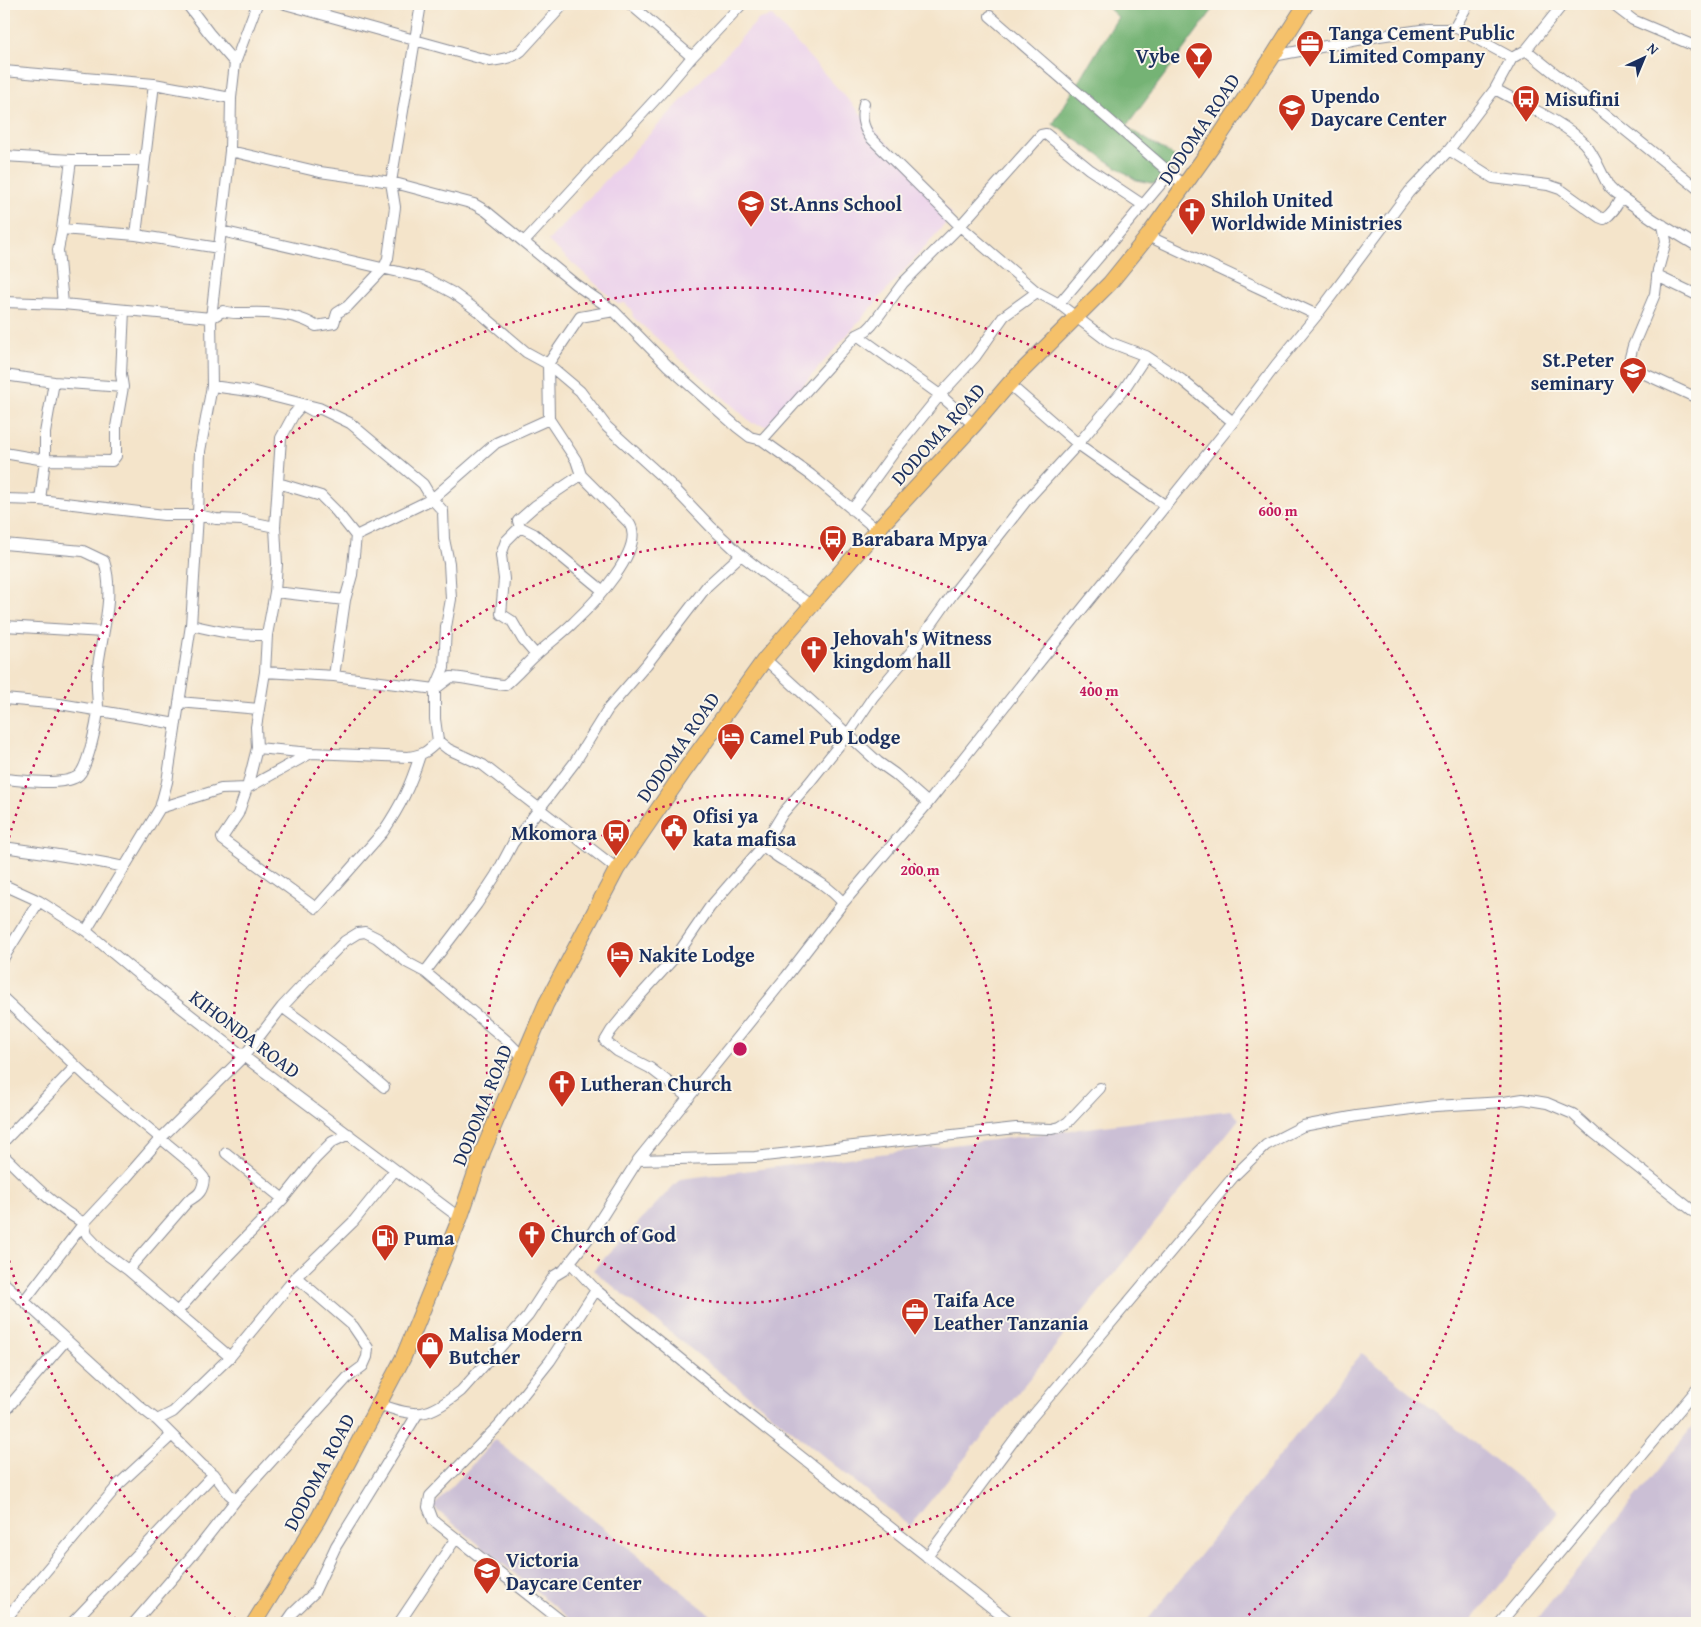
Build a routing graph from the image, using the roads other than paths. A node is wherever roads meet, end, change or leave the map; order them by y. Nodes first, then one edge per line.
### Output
1 (187, 4) edge
2 (257, 4) edge
3 (285, 4) edge
4 (421, 4) edge
5 (564, 4) edge
6 (630, 4) edge
7 (742, 4) edge
8 (1305, 4) edge
9 (1468, 4) edge
10 (1563, 4) edge
11 (1612, 4) edge
12 (990, 16) dead end
13 (1455, 27) junction
14 (414, 40) junction
15 (1697, 47) edge
16 (1526, 50) junction
17 (1274, 56) junction
18 (692, 57) junction
19 (1512, 58) junction
20 (235, 63) junction
21 (4, 71) edge
22 (154, 84) junction
23 (1495, 89) junction
24 (231, 98) junction
25 (864, 103) dead end
26 (1449, 150) junction
27 (230, 151) junction
28 (4, 156) edge
29 (71, 160) junction
30 (145, 160) junction
31 (1170, 173) junction
32 (391, 182) junction
33 (1185, 186) junction
34 (1697, 188) edge
35 (1621, 197) junction
36 (1144, 205) junction
37 (1663, 225) junction
38 (960, 226) junction
39 (62, 229) junction
40 (221, 231) junction
41 (136, 235) junction
42 (1148, 236) junction
43 (524, 242) junction
44 (1697, 246) edge
45 (219, 248) junction
46 (384, 268) junction
47 (1657, 276) junction
48 (1037, 292) junction
49 (1697, 294) edge
50 (4, 302) edge
51 (62, 304) junction
52 (1059, 304) junction
53 (124, 310) junction
54 (614, 311) junction
55 (1317, 315) junction
56 (211, 318) junction
57 (1077, 318) junction
58 (857, 335) junction
59 (1146, 356) junction
60 (548, 364) junction
61 (4, 375) edge
62 (54, 382) junction
63 (1009, 384) junction
64 (212, 386) junction
65 (123, 387) junction
66 (940, 394) junction
67 (1697, 398) edge
68 (319, 408) junction
69 (549, 419) junction
70 (1233, 422) junction
71 (974, 425) junction
72 (762, 440) junction
73 (1078, 444) junction
74 (4, 453) edge
75 (45, 460) junction
76 (581, 475) junction
77 (278, 483) junction
78 (4, 499) edge
79 (432, 499) junction
80 (40, 500) junction
81 (1166, 506) junction
82 (852, 510) junction
83 (198, 515) junction
84 (275, 527) junction
85 (520, 528) junction
86 (877, 530) junction
87 (356, 536) junction
88 (4, 544) edge
89 (740, 554) junction
90 (602, 590) junction
91 (275, 592) junction
92 (345, 600) junction
93 (811, 605) junction
94 (191, 625) junction
95 (4, 626) edge
96 (103, 632) junction
97 (267, 635) junction
98 (536, 655) junction
99 (765, 659) junction
100 (265, 672) junction
101 (334, 676) junction
102 (435, 689) junction
103 (4, 699) edge
104 (178, 702) junction
105 (258, 709) junction
106 (98, 710) junction
107 (176, 724) junction
108 (848, 734) junction
109 (438, 741) junction
110 (257, 748) junction
111 (311, 753) junction
112 (420, 755) junction
113 (4, 780) edge
114 (247, 788) junction
115 (928, 803) junction
116 (160, 808) junction
117 (540, 809) junction
118 (763, 846) junction
119 (4, 847) edge
120 (124, 867) junction
121 (617, 869) junction
122 (4, 885) edge
123 (39, 902) junction
124 (843, 903) junction
125 (86, 932) junction
126 (4, 957) edge
127 (426, 972) junction
128 (4, 999) edge
129 (282, 1007) junction
130 (244, 1056) junction
131 (523, 1057) junction
132 (76, 1066) junction
133 (384, 1087) dead end
134 (1100, 1088) dead end
135 (689, 1098) junction
136 (348, 1134) junction
137 (160, 1139) junction
138 (4, 1141) edge
139 (226, 1153) dead end
140 (4, 1156) edge
141 (638, 1160) junction
142 (395, 1170) junction
143 (283, 1199) junction
144 (1697, 1214) edge
145 (460, 1218) junction
146 (84, 1223) junction
147 (570, 1262) junction
148 (128, 1270) junction
149 (296, 1277) junction
150 (4, 1283) edge
151 (596, 1290) junction
152 (24, 1301) junction
153 (177, 1312) junction
154 (66, 1340) junction
155 (230, 1357) junction
156 (1697, 1388) edge
157 (378, 1404) junction
158 (4, 1412) edge
159 (418, 1413) junction
160 (157, 1420) junction
161 (172, 1435) junction
162 (214, 1474) junction
163 (236, 1500) junction
164 (456, 1538) junction
165 (927, 1556) junction
166 (4, 1621) edge
167 (72, 1623) edge
168 (134, 1623) edge
169 (254, 1623) edge
170 (286, 1623) edge
171 (399, 1623) edge
172 (563, 1623) edge
173 (1011, 1623) edge
174 (1500, 1623) edge

1 - 20 street
2 - 20 street
3 - 14 street
4 - 14 street
5 - 14 street
6 - 18 street
7 - 18 street
8 - 17 highway, DODOMA ROAD
9 - 13 street
10 - 16 street
11 - 15 street
12 - 31 street
13 - 17 street
13 - 19 street
14 - 32 street
16 - 19 street
16 - 34 street
17 - 33 highway, DODOMA ROAD
18 - 43 street
19 - 23 street
20 - 24 street
21 - 22 street
22 - 24 street
22 - 30 street
23 - 26 street
23 - 35 street
24 - 27 street
25 - 38 street
26 - 35 street
26 - 55 street
27 - 32 street
27 - 40 street
28 - 29 street
29 - 30 street
29 - 39 street
30 - 41 street
31 - 33 street
31 - 36 street
32 - 43 street
32 - 46 street
33 - 42 highway, DODOMA ROAD
35 - 37 street
36 - 38 street
36 - 52 street
37 - 44 street
37 - 47 street
38 - 48 street
38 - 58 street
39 - 41 street
39 - 51 street
40 - 45 street
40 - 46 street
41 - 45 street
42 - 55 street
42 - 57 highway, DODOMA ROAD
43 - 54 street
45 - 56 street
46 - 56 street
46 - 60 street
47 - 49 street
47 - 67 street
48 - 52 street
48 - 66 street
50 - 51 street
51 - 53 street
52 - 57 street
53 - 56 street
53 - 65 street
54 - 60 street
54 - 72 street
55 - 70 street
56 - 64 street
57 - 59 street
57 - 63 highway, DODOMA ROAD
58 - 66 street
58 - 72 street
59 - 70 street
59 - 73 street
60 - 69 street
60 - 89 street
61 - 62 street
62 - 65 street
62 - 75 street
63 - 71 highway, DODOMA ROAD
63 - 73 street
64 - 68 street
64 - 83 street
65 - 75 street
66 - 71 street
66 - 82 street
68 - 77 street
68 - 79 street
69 - 76 street
69 - 79 street
70 - 81 street
71 - 86 highway, DODOMA ROAD
72 - 82 street
73 - 81 street
73 - 108 street
74 - 75 street
75 - 80 street
76 - 85 street
76 - 90 street
77 - 84 street
77 - 87 street
78 - 80 street
79 - 87 street
79 - 102 street
80 - 83 street
81 - 115 street
82 - 86 street
83 - 84 street
83 - 94 street
84 - 91 street
85 - 90 street
85 - 98 street
86 - 93 highway, DODOMA ROAD
87 - 92 street
88 - 96 street
89 - 93 street
89 - 117 street
90 - 98 street
91 - 92 street
91 - 97 street
92 - 101 street
93 - 99 highway, DODOMA ROAD
94 - 97 street
94 - 104 street
95 - 96 street
96 - 106 street
97 - 100 street
98 - 102 street
99 - 108 street
99 - 121 highway, DODOMA ROAD
100 - 101 street
100 - 105 street
101 - 102 street
102 - 109 street
103 - 106 street
104 - 105 street
104 - 107 street
105 - 110 street
106 - 107 street
106 - 113 street
107 - 116 street
108 - 115 street
108 - 118 street
109 - 112 street
109 - 117 street
110 - 111 street
110 - 114 street
111 - 112 street
111 - 114 street
112 - 114 street
114 - 116 street
115 - 124 street
116 - 120 street
117 - 121 street
117 - 127 street
118 - 124 street
118 - 135 street
119 - 120 street
120 - 125 street
121 - 131 highway, DODOMA ROAD
122 - 123 street, KIHONDA ROAD
123 - 125 street, KIHONDA ROAD
123 - 126 street
124 - 135 street
125 - 130 street, KIHONDA ROAD
127 - 129 street
127 - 131 street
128 - 132 street
129 - 130 street
129 - 133 street
130 - 136 street, KIHONDA ROAD
130 - 137 street
131 - 145 highway, DODOMA ROAD
132 - 137 street
132 - 138 street
134 - 141 street
135 - 141 street
136 - 142 street, KIHONDA ROAD
136 - 143 street
137 - 146 street
137 - 148 street
139 - 143 street
140 - 146 street
141 - 147 street
142 - 145 street, KIHONDA ROAD
142 - 149 street
143 - 153 street
144 - 165 street
145 - 157 highway, DODOMA ROAD
146 - 148 street
146 - 152 street
147 - 151 street
147 - 159 street
148 - 153 street
149 - 155 street
149 - 163 street
150 - 152 street
151 - 164 street
151 - 165 street
152 - 154 street
153 - 155 street
154 - 158 street
154 - 160 street
155 - 160 street
156 - 174 street
157 - 159 street
157 - 169 highway, DODOMA ROAD
159 - 170 street
160 - 161 street
161 - 162 street
161 - 166 street
162 - 163 street
162 - 167 street
163 - 168 street
164 - 171 street
164 - 172 street
165 - 173 street

